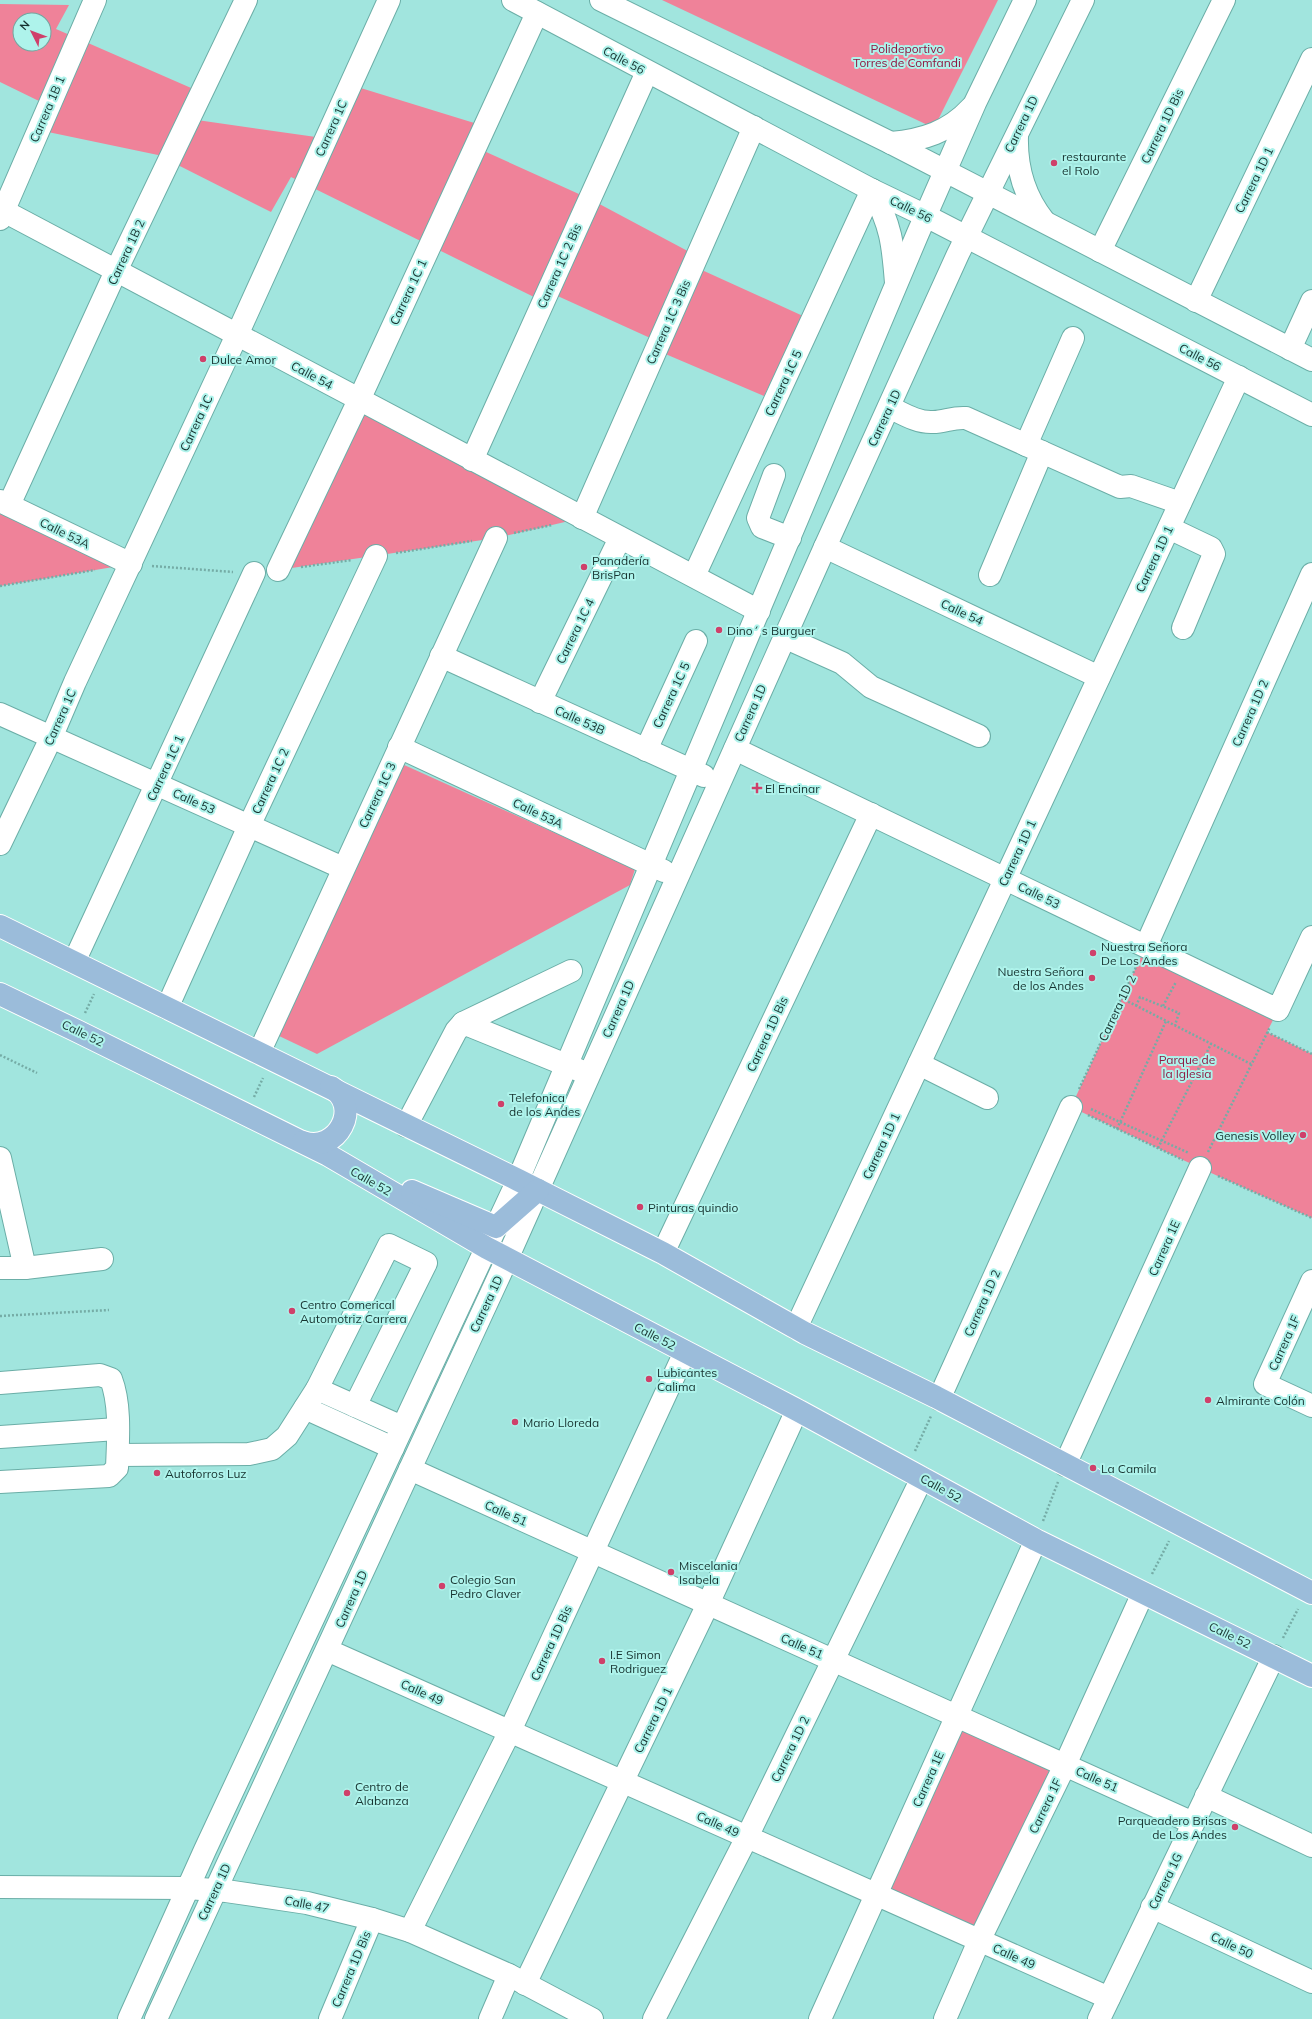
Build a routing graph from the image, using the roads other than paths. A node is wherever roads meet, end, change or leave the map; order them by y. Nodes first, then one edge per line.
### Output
1 (95, 0) edge
2 (246, 0) edge
3 (389, 0) edge
4 (513, 0) edge
5 (601, 0) edge
6 (1025, 0) edge
7 (1083, 0) edge
8 (1224, 0) edge
9 (537, 13) junction
10 (1312, 59) edge
11 (647, 72) junction
12 (975, 103) junction
13 (754, 127) junction
14 (1018, 132) junction
15 (891, 143) junction
16 (946, 171) junction
17 (872, 190) junction
18 (988, 193) junction
19 (1, 213) edge
20 (926, 216) junction
21 (1046, 224) junction
22 (966, 237) junction
23 (1100, 251) junction
24 (116, 271) junction
25 (897, 286) junction
26 (1196, 301) junction
27 (1312, 301) edge
28 (238, 335) junction
29 (1073, 338) dead end
30 (1290, 349) junction
31 (1312, 360) edge
32 (1239, 377) junction
33 (359, 400) junction
34 (889, 407) junction
35 (1312, 415) edge
36 (1034, 449) junction
37 (472, 460) junction
38 (774, 475) dead end
39 (4, 503) edge
40 (1180, 503) junction
41 (582, 518) junction
42 (1169, 528) junction
43 (496, 538) road end
44 (620, 538) junction
45 (790, 538) junction
46 (825, 547) junction
47 (376, 556) road end
48 (131, 564) junction
49 (278, 570) road end
50 (254, 573) road end
51 (1312, 574) edge
52 (990, 575) dead end
53 (694, 576) junction
54 (759, 611) junction
55 (1183, 628) dead end
56 (784, 637) junction
57 (696, 641) dead end
58 (441, 656) junction
59 (1099, 677) junction
60 (540, 702) junction
61 (0, 714) edge
62 (979, 736) dead end
63 (52, 738) junction
64 (399, 747) junction
65 (734, 749) junction
66 (646, 750) junction
67 (691, 771) junction
68 (719, 782) junction
69 (157, 784) junction
70 (871, 814) junction
71 (249, 826) junction
72 (0, 844) edge
73 (651, 866) junction
74 (343, 868) junction
75 (677, 877) junction
76 (1005, 879) junction
77 (0, 926) edge
78 (1312, 937) edge
79 (1146, 946) junction
80 (74, 962) junction
81 (571, 971) dead end
82 (0, 994) edge
83 (167, 1008) junction
84 (463, 1023) junction
85 (266, 1056) junction
86 (919, 1064) junction
87 (567, 1065) junction
88 (589, 1074) junction
89 (326, 1085) junction
90 (987, 1098) dead end
91 (1079, 1107) road end
92 (406, 1126) junction
93 (300, 1141) junction
94 (328, 1155) junction
95 (0, 1158) edge
96 (1195, 1163) road end
97 (518, 1180) junction
98 (538, 1190) junction
99 (496, 1227) junction
100 (487, 1248) junction
101 (662, 1253) junction
102 (102, 1259) dead end
103 (507, 1259) junction
104 (0, 1268) edge
105 (25, 1268) junction
106 (1312, 1281) edge
107 (796, 1328) junction
108 (685, 1352) junction
109 (0, 1383) edge
110 (317, 1389) junction
111 (939, 1399) junction
112 (355, 1406) junction
113 (1312, 1406) edge
114 (305, 1408) junction
115 (797, 1410) junction
116 (402, 1427) junction
117 (117, 1429) junction
118 (0, 1437) edge
119 (393, 1448) junction
120 (118, 1455) junction
121 (1065, 1465) junction
122 (410, 1469) junction
123 (914, 1473) junction
124 (0, 1482) edge
125 (1036, 1540) junction
126 (593, 1552) junction
127 (1310, 1592) edge
128 (1143, 1593) junction
129 (708, 1604) junction
130 (327, 1650) junction
131 (1274, 1656) junction
132 (834, 1660) junction
133 (1312, 1676) edge
134 (956, 1716) junction
135 (510, 1731) junction
136 (1065, 1765) junction
137 (623, 1782) junction
138 (1206, 1796) junction
139 (1193, 1823) junction
140 (747, 1837) junction
141 (1312, 1846) edge
142 (0, 1887) edge
143 (188, 1888) junction
144 (215, 1890) junction
145 (876, 1895) junction
146 (1152, 1907) junction
147 (372, 1919) junction
148 (410, 1931) junction
149 (979, 1941) junction
150 (517, 1979) junction
151 (1312, 1982) edge
152 (1108, 1998) junction
153 (129, 2019) edge
154 (156, 2019) edge
155 (330, 2019) edge
156 (490, 2019) edge
157 (592, 2019) edge
158 (654, 2019) edge
159 (820, 2019) edge
160 (946, 2019) edge
161 (1099, 2019) edge

1 - 19 street, Carrera 1B 1
2 - 24 street, Carrera 1B 2
3 - 28 street, Carrera 1C
4 - 9 street, Calle 56
5 - 15 street
6 - 12 street, Carrera 1D
7 - 14 street, Carrera 1D
8 - 23 street, Carrera 1D Bis
9 - 11 street, Calle 56
9 - 33 street, Carrera 1C 1
10 - 26 street, Carrera 1D 1
11 - 13 street, Calle 56
11 - 37 street, Carrera 1C 2 Bis
12 - 15 street
12 - 16 street, Carrera 1D
13 - 17 street, Calle 56
13 - 41 street, Carrera 1C 3 Bis
14 - 18 street, Carrera 1D
14 - 21 street
15 - 16 street
16 - 18 street
16 - 20 street, Carrera 1D
17 - 20 street, Calle 56
17 - 25 street
17 - 53 street, Carrera 1C 5
18 - 21 street
18 - 22 street, Carrera 1D
19 - 24 street, Calle 54
20 - 22 street, Calle 56
20 - 25 street, Carrera 1D
21 - 23 street
22 - 32 street, Calle 56
22 - 34 street, Carrera 1D
23 - 26 street
24 - 28 street, Calle 54
24 - 39 street, Carrera 1B 2
25 - 45 street, Carrera 1D
26 - 30 street
27 - 30 street
28 - 33 street, Calle 54
28 - 48 street, Carrera 1C
29 - 36 street
30 - 31 street
32 - 35 street, Calle 56
32 - 40 street, Carrera 1D 1
33 - 37 street, Calle 54
33 - 49 street, Carrera 1C 1
34 - 36 street
34 - 46 street, Carrera 1D
36 - 40 street
36 - 52 street
37 - 41 street, Calle 54
38 - 45 street
39 - 48 street, Calle 53A
40 - 42 street, Carrera 1D 1
41 - 44 street, Calle 54
42 - 55 street
42 - 59 street, Carrera 1D 1
43 - 58 street, Carrera 1C 3
44 - 53 street, Calle 54
44 - 60 street, Carrera 1C 4
45 - 54 street, Carrera 1D
46 - 56 street, Carrera 1D
46 - 59 street, Calle 54
47 - 71 street, Carrera 1C 2
48 - 63 street, Carrera 1C
50 - 69 street, Carrera 1C 1
51 - 79 street, Carrera 1D 2
53 - 54 street, Calle 54
54 - 67 street, Carrera 1D
56 - 62 street
56 - 65 street, Carrera 1D
57 - 66 street, Carrera 1C 5
58 - 60 street, Calle 53B
58 - 64 street, Carrera 1C 3
59 - 76 street, Carrera 1D 1
60 - 66 street, Calle 53B
61 - 63 street, Calle 53
63 - 69 street, Calle 53
63 - 72 street, Carrera 1C
64 - 73 street, Calle 53A
64 - 74 street, Carrera 1C 3
65 - 68 street, Carrera 1D
65 - 70 street, Calle 53
66 - 67 street, Calle 53B
67 - 68 street, Calle 53B
67 - 73 street, Carrera 1D
68 - 75 street, Carrera 1D
69 - 71 street, Calle 53
69 - 80 street, Carrera 1C 1
70 - 76 street, Calle 53
70 - 101 street, Carrera 1D Bis
71 - 74 street, Calle 53
71 - 83 street, Carrera 1C 2
73 - 75 street, Calle 53A
73 - 87 street, Carrera 1D
74 - 85 street, Carrera 1C 3
75 - 88 street, Carrera 1D
76 - 79 street, Calle 53
76 - 86 street, Carrera 1D 1
77 - 80 main road
78 - 79 street, Calle 53
80 - 83 main road
81 - 84 street
82 - 93 main road, Calle 52
83 - 85 main road
84 - 87 street
84 - 92 street
85 - 89 main road
86 - 90 street
86 - 107 street, Carrera 1D 1
87 - 88 street
87 - 97 street, Carrera 1D
88 - 98 street, Carrera 1D
89 - 92 main road
89 - 93 main road
91 - 111 street, Carrera 1D 2
92 - 97 main road
93 - 94 main road, Calle 52
94 - 99 main road
94 - 100 main road, Calle 52
95 - 105 street
96 - 121 street, Carrera 1E
97 - 98 main road
97 - 99 street, Carrera 1D
98 - 99 main road
98 - 101 main road
98 - 103 street, Carrera 1D
99 - 100 street, Carrera 1D
100 - 103 main road, Calle 52
100 - 116 street, Carrera 1D
101 - 107 main road
102 - 105 street
103 - 108 main road, Calle 52
103 - 122 street, Carrera 1D
104 - 105 street
106 - 113 street, Carrera 1F
107 - 111 main road
108 - 115 main road, Calle 52
108 - 126 street, Carrera 1D Bis
109 - 117 street
110 - 112 street
110 - 112 street
110 - 114 street
111 - 121 main road
112 - 116 street
114 - 119 street
114 - 120 street
115 - 123 main road, Calle 52
115 - 129 street, Carrera 1D 1
116 - 119 street, Carrera 1D
117 - 118 street
117 - 120 street
119 - 143 street, Carrera 1D
120 - 124 street
121 - 127 main road
122 - 126 street, Calle 51
122 - 130 street, Carrera 1D
123 - 125 main road, Calle 52
123 - 132 street, Carrera 1D 2
125 - 128 main road, Calle 52
125 - 134 street, Carrera 1E
126 - 129 street, Calle 51
126 - 135 street, Carrera 1D Bis
128 - 131 main road, Calle 52
128 - 136 street, Carrera 1F
129 - 132 street, Calle 51
129 - 137 street, Carrera 1D 1
130 - 135 street, Calle 49
130 - 144 street, Carrera 1D
131 - 133 main road, Calle 52
131 - 138 street, Carrera 1G
132 - 134 street, Calle 51
132 - 140 street, Carrera 1D 2
134 - 136 street, Calle 51
134 - 145 street, Carrera 1E
135 - 137 street, Calle 49
135 - 148 street, Carrera 1D Bis
136 - 139 street, Calle 51
136 - 149 street, Carrera 1F
137 - 140 street, Calle 49
137 - 150 street, Carrera 1D 1
138 - 139 street, Carrera 1G
138 - 141 street
139 - 146 street, Carrera 1G
140 - 145 street, Calle 49
140 - 158 street, Carrera 1D 2
142 - 143 street, Calle 47
143 - 144 street, Calle 47
143 - 153 street, Carrera 1D
144 - 147 street, Calle 47
144 - 154 street, Carrera 1D
145 - 149 street, Calle 49
145 - 159 street, Carrera 1E
146 - 151 street, Calle 50
146 - 152 street, Carrera 1G
147 - 148 street, Calle 47
147 - 155 street, Carrera 1D Bis
148 - 150 street, Calle 47
149 - 152 street, Calle 49
149 - 160 street, Carrera 1F
150 - 156 street, Carrera 1D 1
150 - 157 street, Calle 47
152 - 161 street, Carrera 1G

